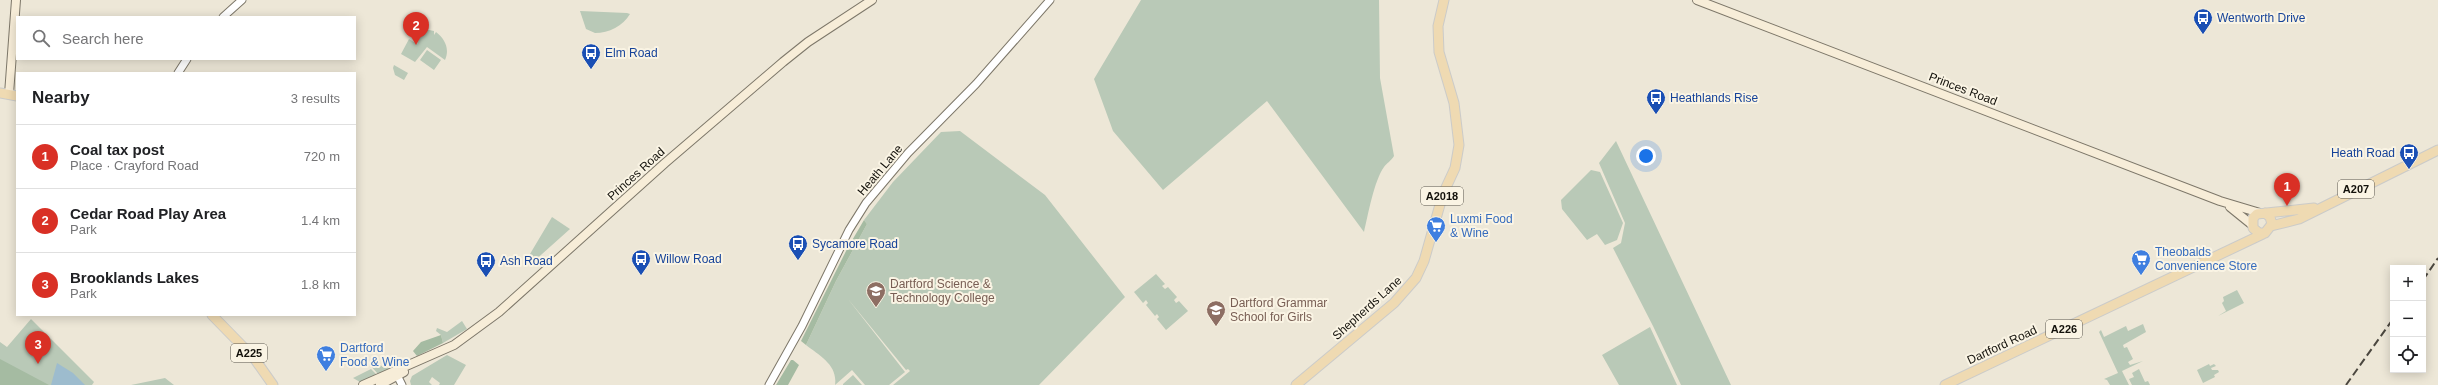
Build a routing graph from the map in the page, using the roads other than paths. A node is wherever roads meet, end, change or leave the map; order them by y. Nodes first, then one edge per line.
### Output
1 (16, 0) edge
2 (242, 0) edge
3 (872, 0) edge
4 (1050, 0) edge
5 (1444, 0) edge
6 (1697, 0) edge
7 (224, 16) edge
8 (186, 60) edge
9 (179, 72) edge
10 (9, 94) edge
11 (2438, 150) edge
12 (2220, 202) junction
13 (2319, 208) junction
14 (2263, 213) junction
15 (2252, 226) junction
16 (2268, 230) junction
17 (2242, 242) junction
18 (213, 316) edge
19 (394, 377) edge
20 (273, 385) edge
21 (363, 385) edge
22 (380, 385) edge
23 (402, 385) edge
24 (769, 385) edge
25 (1296, 385) edge
26 (1946, 385) edge

1 - 10 main road
2 - 7 street
3 - 19 main road, Princes Road
4 - 24 street, Heath Lane
5 - 25 main road, Shepherds Lane / A2018
6 - 12 main road, Princes Road
8 - 9 street
11 - 13 main road, A207
12 - 14 main road, Princes Road
12 - 15 main road, Princes Road
13 - 14 main road, A207
13 - 16 main road, A207
14 - 15 main road
14 - 16 main road
15 - 16 main road
15 - 17 main road, Dartford Road / A226
16 - 17 main road, Dartford Road / A226
17 - 26 main road, Dartford Road / A226
18 - 20 main road, A225
19 - 21 main road, Princes Road
19 - 22 main road, Princes Road
19 - 23 street

